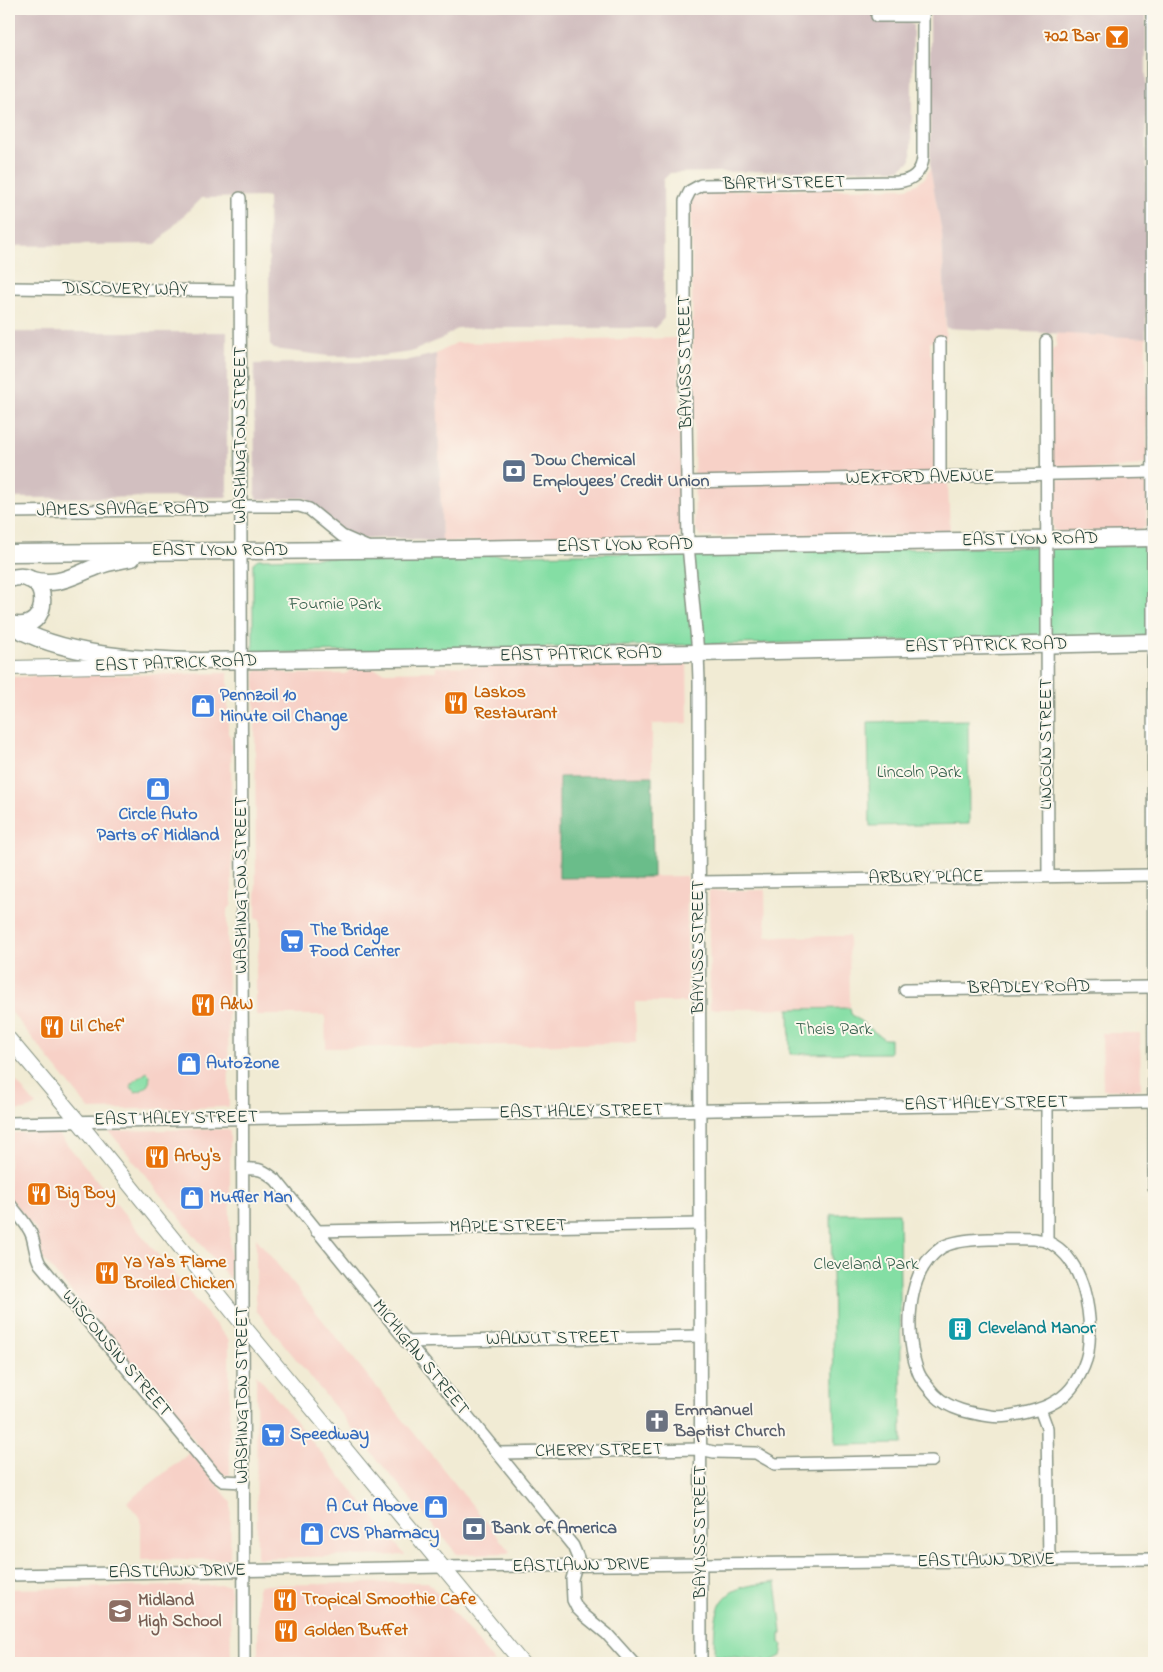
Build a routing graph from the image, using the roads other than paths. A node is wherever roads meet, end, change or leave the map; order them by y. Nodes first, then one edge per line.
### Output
1 (1152, 9) edge
2 (923, 12) edge
3 (877, 16) dead end
4 (1153, 21) edge
5 (240, 198) dead end
6 (684, 231) joint
7 (9, 288) edge
8 (241, 291) junction
9 (1046, 341) dead end
10 (940, 342) dead end
11 (1154, 472) edge
12 (1046, 475) junction
13 (940, 477) junction
14 (688, 482) junction
15 (241, 506) junction
16 (9, 512) edge
17 (1154, 538) edge
18 (1047, 540) junction
19 (688, 545) junction
20 (241, 550) junction
21 (373, 550) junction
22 (156, 551) junction
23 (9, 553) edge
24 (28, 578) junction
25 (9, 579) edge
26 (9, 624) edge
27 (1154, 642) edge
28 (1047, 645) junction
29 (698, 653) junction
30 (242, 661) junction
31 (200, 662) junction
32 (9, 668) edge
33 (1153, 773) edge
34 (1153, 875) junction
35 (1048, 876) junction
36 (699, 882) junction
37 (1154, 960) edge
38 (1154, 987) edge
39 (905, 990) dead end
40 (9, 1039) edge
41 (1154, 1102) edge
42 (1047, 1103) junction
43 (700, 1110) junction
44 (243, 1119) junction
45 (78, 1121) junction
46 (9, 1123) edge
47 (243, 1169) junction
48 (1154, 1188) edge
49 (9, 1203) edge
50 (700, 1224) junction
51 (316, 1231) junction
52 (1047, 1241) junction
53 (243, 1325) junction
54 (700, 1336) junction
55 (406, 1342) junction
56 (1040, 1409) junction
57 (700, 1449) junction
58 (498, 1453) junction
59 (932, 1461) dead end
60 (244, 1482) junction
61 (1154, 1559) edge
62 (1048, 1560) junction
63 (701, 1564) junction
64 (576, 1566) junction
65 (444, 1567) junction
66 (244, 1571) junction
67 (9, 1574) edge
68 (244, 1663) edge
69 (522, 1663) edge
70 (633, 1663) edge
71 (701, 1663) edge

1 - 4 street
2 - 3 street
2 - 6 street, BARTH STREET
4 - 11 street
5 - 8 street, WASHINGTON STREET
6 - 14 street, BAYLISS STREET
7 - 8 street, DISCOVERY WAY
8 - 15 street, WASHINGTON STREET
9 - 12 street, LINCOLN STREET
10 - 13 street
11 - 12 street, WEXFORD AVENUE
11 - 17 street
12 - 13 street, WEXFORD AVENUE
12 - 18 street, LINCOLN STREET
13 - 14 street, WEXFORD AVENUE
14 - 19 street, BAYLISS STREET
15 - 16 street, JAMES SAVAGE ROAD
15 - 20 street, WASHINGTON STREET
15 - 21 street, JAMES SAVAGE ROAD
17 - 18 highway, EAST LYON ROAD
17 - 27 street
18 - 19 highway, EAST LYON ROAD
18 - 28 street, LINCOLN STREET
19 - 21 highway, EAST LYON ROAD
19 - 29 street, BAYLISS STREET
20 - 21 highway, EAST LYON ROAD
20 - 22 highway, EAST LYON ROAD
20 - 30 street, WASHINGTON STREET
22 - 23 highway, EAST LYON ROAD
22 - 24 highway
24 - 25 highway
24 - 26 highway
26 - 31 highway
27 - 28 highway, EAST PATRICK ROAD
27 - 33 street
28 - 29 highway, EAST PATRICK ROAD
28 - 35 street, LINCOLN STREET
29 - 30 highway, EAST PATRICK ROAD
29 - 36 street, BAYLISS STREET
30 - 31 highway, EAST PATRICK ROAD
30 - 44 street, WASHINGTON STREET
31 - 32 main road, EAST PATRICK ROAD
33 - 34 street
34 - 35 street, ARBURY PLACE
34 - 37 street
35 - 36 street, ARBURY PLACE
36 - 43 street, BAYLISS STREET
37 - 38 street
38 - 39 street, BRADLEY ROAD
38 - 41 street
40 - 45 main road
41 - 42 street, EAST HALEY STREET
41 - 48 street
42 - 43 street, EAST HALEY STREET
42 - 52 street
43 - 44 street, EAST HALEY STREET
43 - 50 street, BAYLISS STREET
44 - 45 street, EAST HALEY STREET
44 - 47 street, WASHINGTON STREET
45 - 46 street, EAST HALEY STREET
45 - 53 main road
47 - 51 street, MICHIGAN STREET
47 - 53 street, WASHINGTON STREET
49 - 60 street, WISCONSIN STREET
50 - 51 street, MAPLE STREET
50 - 54 street, BAYLISS STREET
51 - 55 street, MICHIGAN STREET
52 - 56 street
52 - 56 street
53 - 60 street, WASHINGTON STREET
53 - 65 main road
54 - 55 street, WALNUT STREET
54 - 57 street, BAYLISS STREET
55 - 58 street, MICHIGAN STREET
56 - 62 street
57 - 58 street, CHERRY STREET
57 - 59 street, CHERRY STREET
57 - 63 street, BAYLISS STREET
58 - 64 street, MICHIGAN STREET
60 - 66 street, WASHINGTON STREET
61 - 62 street, EASTLAWN DRIVE
62 - 63 street, EASTLAWN DRIVE
63 - 64 street, EASTLAWN DRIVE
63 - 71 street, BAYLISS STREET
64 - 65 street, EASTLAWN DRIVE
64 - 70 street
65 - 66 street, EASTLAWN DRIVE
65 - 69 main road
66 - 67 street, EASTLAWN DRIVE
66 - 68 street, WASHINGTON STREET

